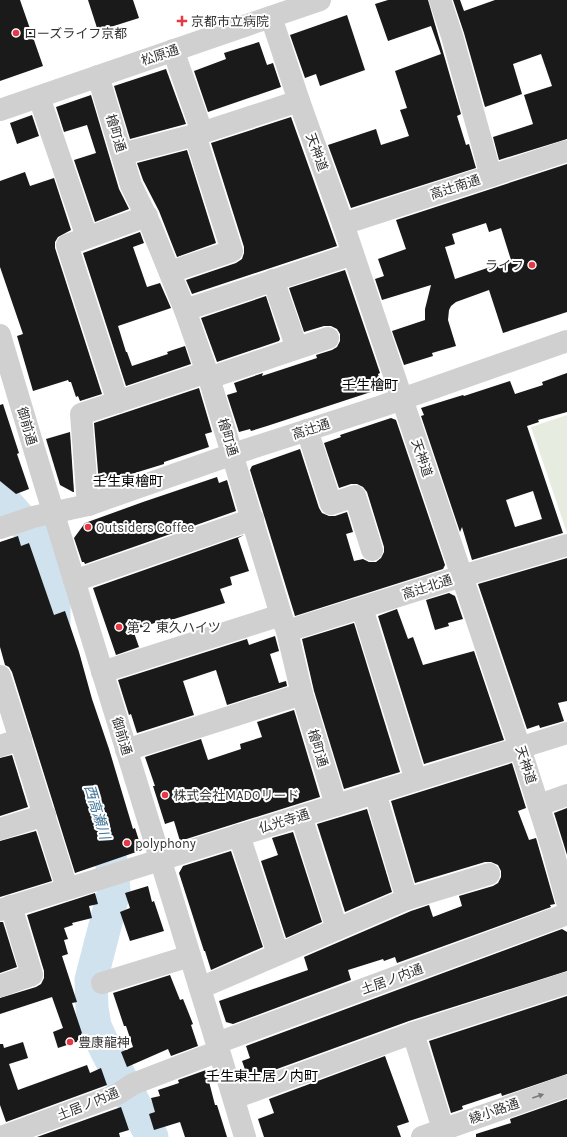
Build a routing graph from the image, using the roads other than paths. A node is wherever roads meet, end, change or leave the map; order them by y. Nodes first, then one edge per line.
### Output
1 (320, 0) edge
2 (440, 0) edge
3 (271, 17) junction
4 (173, 50) junction
5 (98, 76) junction
6 (39, 97) junction
7 (299, 101) junction
8 (0, 110) edge
9 (198, 133) junction
10 (567, 150) edge
11 (122, 154) junction
12 (491, 176) junction
13 (147, 216) junction
14 (343, 224) junction
15 (87, 237) junction
16 (353, 254) junction
17 (170, 272) junction
18 (274, 280) junction
19 (185, 310) junction
20 (0, 335) edge
21 (328, 338) dead end
22 (567, 341) edge
23 (297, 348) junction
24 (208, 375) junction
25 (402, 398) junction
26 (118, 402) junction
27 (307, 430) junction
28 (233, 454) junction
29 (88, 505) junction
30 (253, 519) junction
31 (25, 520) edge
32 (567, 545) edge
33 (372, 550) dead end
34 (462, 576) junction
35 (74, 581) junction
36 (362, 608) junction
37 (284, 623) junction
38 (102, 672) junction
39 (0, 676) edge
40 (302, 694) junction
41 (567, 733) edge
42 (21, 739) junction
43 (0, 746) edge
44 (520, 748) junction
45 (126, 750) junction
46 (416, 780) junction
47 (375, 793) junction
48 (567, 795) edge
49 (336, 805) junction
50 (539, 805) junction
51 (45, 815) junction
52 (301, 816) junction
53 (0, 829) edge
54 (239, 835) junction
55 (161, 860) junction
56 (489, 874) dead end
57 (67, 888) junction
58 (407, 899) junction
59 (567, 902) edge
60 (5, 908) edge
61 (567, 914) edge
62 (337, 929) junction
63 (278, 954) junction
64 (190, 956) junction
65 (102, 983) dead end
66 (567, 983) edge
67 (0, 986) edge
68 (200, 988) junction
69 (413, 1033) junction
70 (218, 1047) junction
71 (567, 1086) edge
72 (234, 1098) junction
73 (443, 1129) junction
74 (1, 1137) edge
75 (245, 1137) edge
76 (422, 1137) edge

1 - 3 street, 松原通
2 - 12 street
3 - 4 street, 松原通
3 - 7 street, 天神道
4 - 5 street, 松原通
4 - 9 street
5 - 6 street, 松原通
5 - 11 street, 檜町通
6 - 8 street, 松原通
6 - 15 street
7 - 9 street
7 - 14 street, 天神道
9 - 11 street
9 - 17 street
10 - 12 street, 高辻南通
11 - 13 street, 檜町通
12 - 14 street, 高辻南通
13 - 15 street
13 - 17 street, 檜町通
14 - 16 street, 天神道
15 - 26 street
16 - 18 street
16 - 25 street, 天神道
17 - 19 street, 檜町通
18 - 19 street
18 - 23 street
19 - 24 street, 檜町通
20 - 31 street, 御前通
21 - 23 street
22 - 25 street, 高辻通
23 - 24 street
24 - 26 street
24 - 28 street, 檜町通
25 - 27 street, 高辻通
25 - 34 street, 天神道
26 - 29 street
27 - 28 street, 高辻通
27 - 33 street
28 - 29 street, 高辻通
28 - 30 street, 檜町通
29 - 31 street, 高辻通
30 - 35 street
30 - 37 street, 檜町通
31 - 35 street, 御前通
32 - 34 street, 高辻北通
34 - 36 street, 高辻北通
34 - 44 street, 天神道
35 - 38 street, 御前通
36 - 37 street, 高辻北通
36 - 46 street
37 - 38 street, 高辻北通
37 - 40 street, 檜町通
38 - 45 street, 御前通
39 - 42 street
40 - 45 street
40 - 49 street, 檜町通
41 - 44 street, 仏光寺通
42 - 43 street
42 - 51 street
44 - 46 street, 仏光寺通
44 - 50 street, 天神道
45 - 55 street, 御前通
46 - 47 street, 仏光寺通
47 - 49 street, 仏光寺通
47 - 58 street
48 - 50 street
49 - 52 street, 仏光寺通
50 - 59 street, 天神道
51 - 53 street
51 - 57 street
52 - 54 street, 仏光寺通
52 - 62 street
54 - 55 street, 仏光寺通
54 - 63 street
55 - 57 street, 仏光寺通
55 - 64 street, 御前通
56 - 58 street
57 - 60 street, 仏光寺通
58 - 62 street
60 - 67 street
61 - 70 street, 土居ノ内通
62 - 63 street
63 - 68 street
64 - 65 street
64 - 68 street, 御前通
66 - 69 street
68 - 70 street, 御前通
69 - 72 street
69 - 73 street
70 - 72 street, 御前通
70 - 74 street, 土居ノ内通
73 -> 71 street, 綾小路通
72 - 75 street, 御前通
73 - 76 street, 綾小路通

